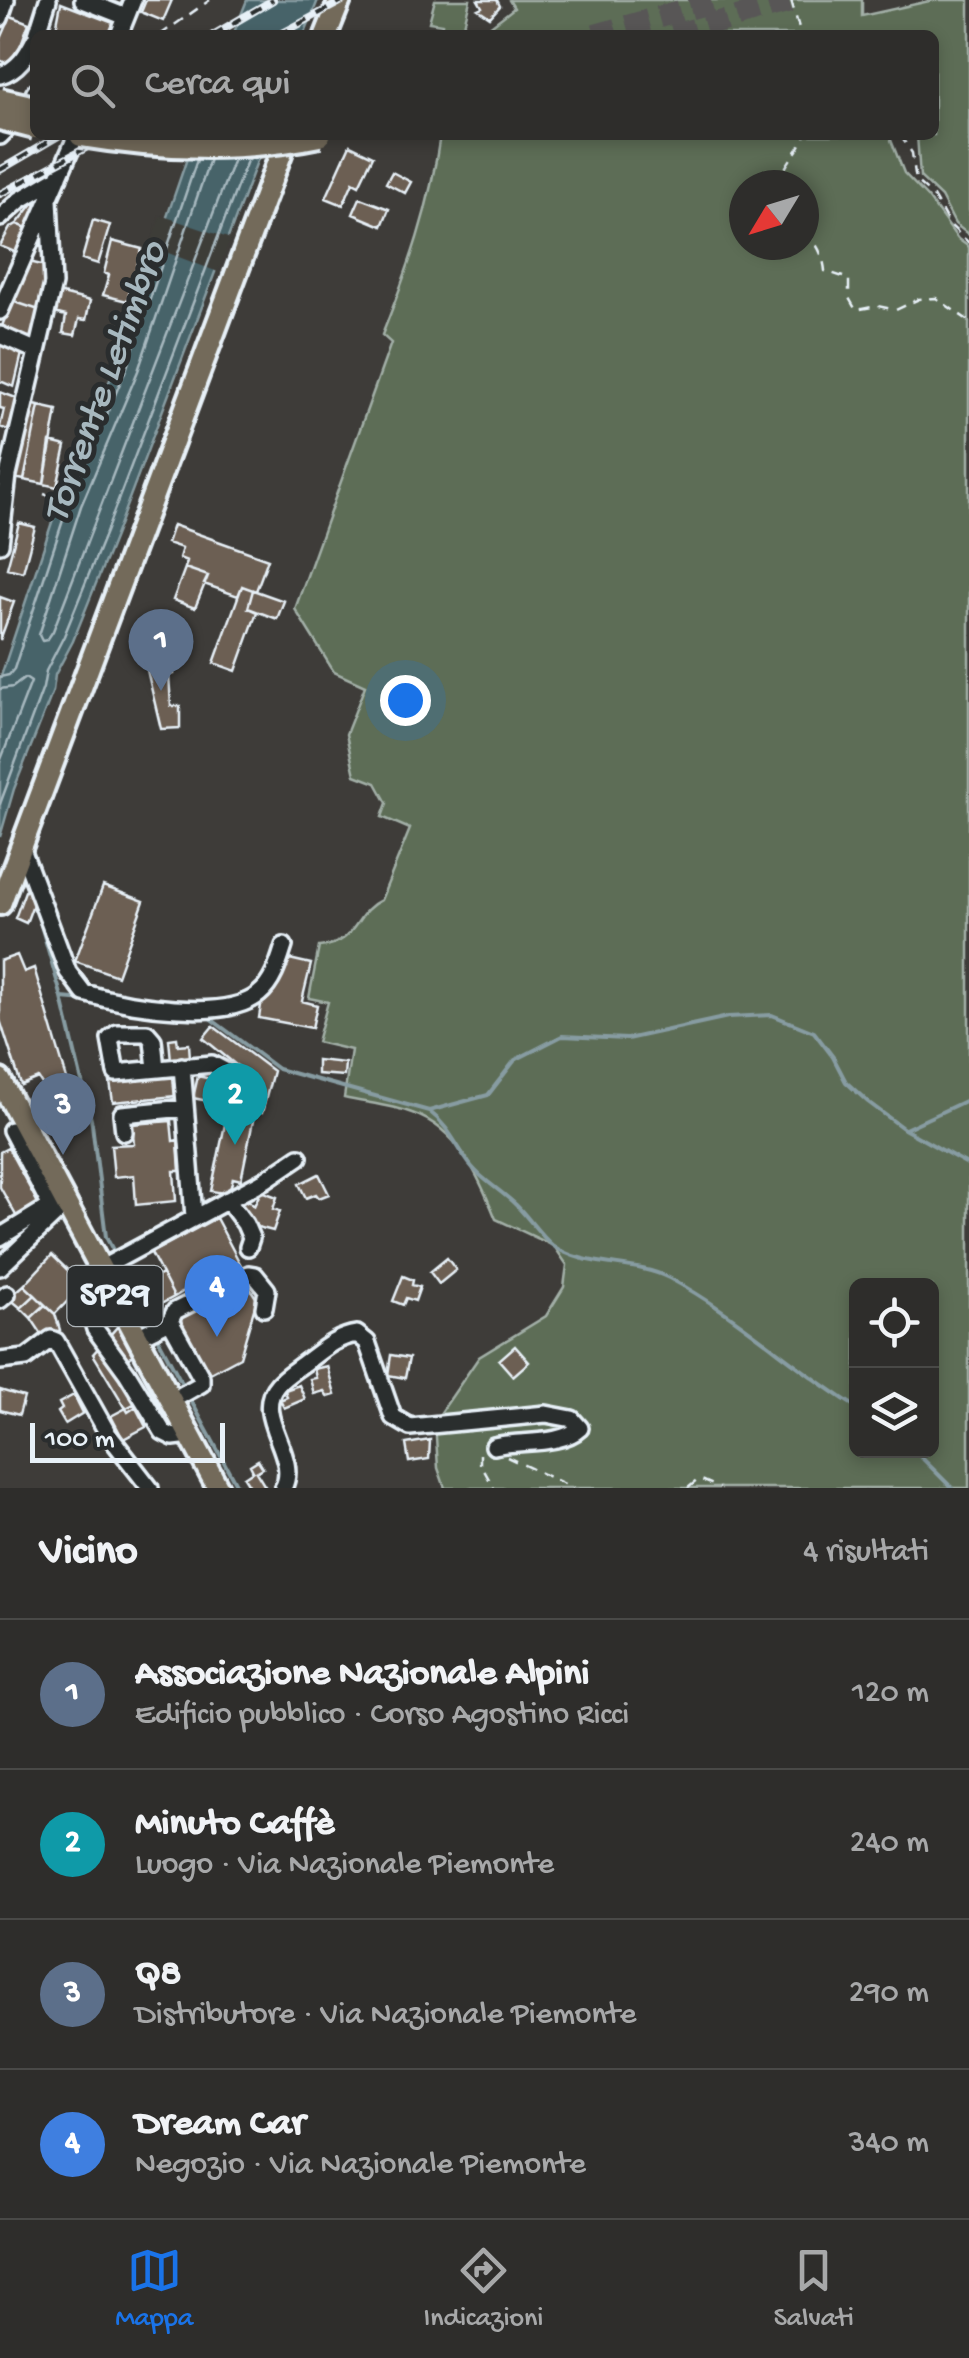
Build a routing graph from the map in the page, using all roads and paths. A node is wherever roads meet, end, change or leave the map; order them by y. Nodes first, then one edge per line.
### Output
1 (6, 0) edge
2 (51, 0) edge
3 (83, 0) edge
4 (133, 0) edge
5 (210, 0) edge
6 (340, 0) edge
7 (791, 0) edge
8 (126, 17) junction
9 (0, 18) edge
10 (39, 30) edge
11 (49, 30) edge
12 (120, 30) edge
13 (167, 30) edge
14 (328, 30) edge
15 (800, 30) edge
16 (30, 47) edge
17 (0, 75) edge
18 (0, 100) edge
19 (30, 104) edge
20 (30, 107) edge
21 (0, 118) edge
22 (30, 126) edge
23 (0, 136) edge
24 (77, 140) edge
25 (144, 140) edge
26 (286, 140) edge
27 (286, 140) edge
28 (804, 140) edge
29 (903, 140) edge
30 (784, 170) edge
31 (59, 176) junction
32 (48, 199) junction
33 (0, 218) edge
34 (969, 243) edge
35 (819, 251) edge
36 (0, 311) edge
37 (969, 321) edge
38 (0, 335) edge
39 (37, 351) junction
40 (44, 494) dead end
41 (54, 498) dead end
42 (1, 539) edge
43 (22, 849) junction
44 (0, 904) edge
45 (284, 946) dead end
46 (182, 1066) junction
47 (156, 1069) dead end
48 (0, 1080) edge
49 (242, 1080) dead end
50 (6, 1098) edge
51 (184, 1102) junction
52 (11, 1129) edge
53 (124, 1132) dead end
54 (299, 1157) dead end
55 (227, 1200) junction
56 (59, 1201) junction
57 (194, 1217) junction
58 (0, 1237) edge
59 (248, 1247) dead end
60 (101, 1264) junction
61 (0, 1267) edge
62 (264, 1308) dead end
63 (170, 1320) junction
64 (138, 1337) junction
65 (0, 1362) edge
66 (172, 1401) junction
67 (190, 1435) junction
68 (494, 1446) junction
69 (150, 1488) edge
70 (218, 1488) edge
71 (283, 1488) edge
72 (494, 1488) edge
73 (573, 1488) edge
74 (688, 1488) edge
75 (720, 1488) edge

1 - 9 street
2 - 10 street
2 - 11 street
3 - 8 street
4 - 8 street
5 - 13 path
6 - 14 main road
7 - 15 path
8 - 12 street
16 - 17 street
18 - 20 highway, bridge
19 - 23 street
21 - 22 highway, bridge
24 - 31 street
25 - 26 highway, bridge
27 - 43 main road
28 - 30 path
29 - 34 path
31 - 32 street
31 - 33 street
32 - 36 street
32 - 39 street
35 - 37 path
38 - 39 street
39 - 42 street
40 - 41 path
43 - 44 main road
43 - 45 street
46 - 47 street
46 - 49 street
46 - 51 street
48 - 50 main road, SP29
50 - 52 main road, SP29
51 - 53 street
51 - 57 street
52 - 56 main road, SP29
54 - 55 street
55 - 57 street
55 - 59 street
56 - 58 street
56 - 60 main road, SP29
56 - 61 street
57 - 60 street
60 - 64 main road, SP29
60 - 67 street
62 - 63 street
63 - 64 street
63 - 66 street
64 - 66 main road, SP29
65 - 69 street
66 - 67 main road, SP29
67 - 70 main road, SP29
68 - 71 street
68 - 72 path
68 - 73 path
74 - 75 path

